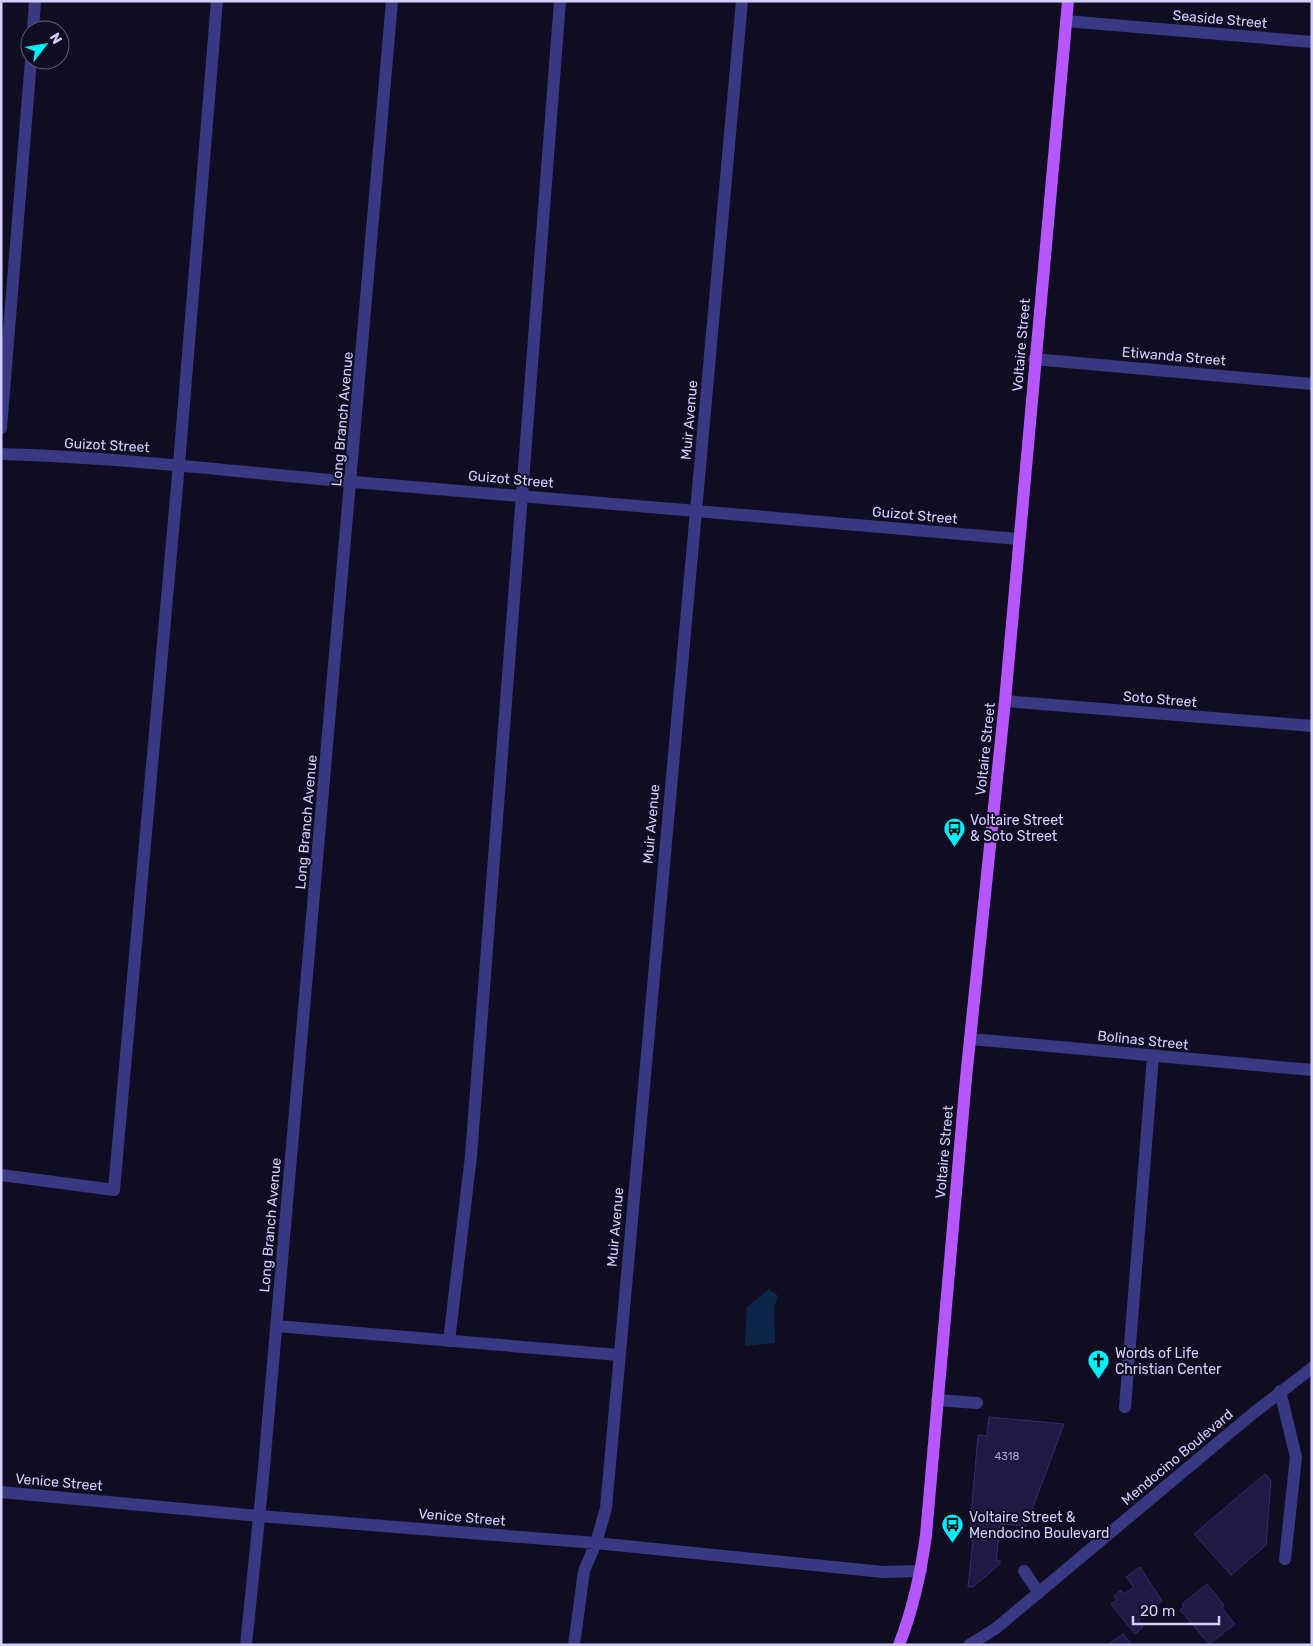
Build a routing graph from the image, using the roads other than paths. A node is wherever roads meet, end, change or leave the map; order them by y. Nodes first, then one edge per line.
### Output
1 (35, 1) edge
2 (217, 1) edge
3 (392, 1) edge
4 (560, 1) edge
5 (742, 1) edge
6 (1068, 1) edge
7 (34, 20) edge
8 (1066, 21) junction
9 (1312, 42) edge
10 (30, 70) edge
11 (1034, 358) junction
12 (1312, 384) edge
13 (1, 428) edge
14 (1, 454) edge
15 (180, 464) junction
16 (351, 482) junction
17 (523, 495) junction
18 (695, 510) junction
19 (1018, 539) junction
20 (1005, 702) junction
21 (1312, 726) edge
22 (971, 1039) junction
23 (1153, 1057) junction
24 (1312, 1070) edge
25 (1, 1176) edge
26 (276, 1326) junction
27 (449, 1340) junction
28 (618, 1355) junction
29 (1312, 1368) edge
30 (1280, 1392) junction
31 (937, 1400) junction
32 (977, 1403) dead end
33 (1125, 1407) dead end
34 (1, 1492) edge
35 (259, 1516) junction
36 (596, 1543) junction
37 (1285, 1559) dead end
38 (921, 1571) junction
39 (1024, 1571) dead end
40 (1039, 1593) junction
41 (246, 1645) edge
42 (574, 1645) edge
43 (899, 1645) edge
44 (969, 1645) edge

1 - 7 street
2 - 15 street
3 - 16 street, Long Branch Avenue
4 - 17 street
5 - 18 street, Muir Avenue
6 - 8 main road, Voltaire Street
8 - 9 street, Seaside Street
8 - 11 main road, Voltaire Street
10 - 13 street
11 - 12 street, Etiwanda Street
11 - 19 main road, Voltaire Street
14 - 15 street, Guizot Street
15 - 16 street, Guizot Street
15 - 25 street
16 - 17 street, Guizot Street
16 - 26 street, Long Branch Avenue
17 - 18 street, Guizot Street
17 - 27 street
18 - 19 street, Guizot Street
18 - 28 street, Muir Avenue
19 - 20 main road, Voltaire Street
20 - 21 street, Soto Street
20 - 22 main road, Voltaire Street
22 - 23 street, Bolinas Street
22 - 31 main road, Voltaire Street
23 - 24 street, Bolinas Street
23 - 33 street
26 - 27 street
26 - 35 street, Long Branch Avenue
27 - 28 street
28 - 36 street, Muir Avenue
29 - 30 street, Mendocino Boulevard
30 - 37 street
30 - 40 street, Mendocino Boulevard
31 - 32 street
31 - 38 main road, Voltaire Street
34 - 35 street, Venice Street
35 - 36 street, Venice Street
35 - 41 street, Long Branch Avenue
36 - 38 street, Venice Street
36 - 42 street, Muir Avenue
38 - 43 main road, Voltaire Street
39 - 40 street
40 - 44 street, Mendocino Boulevard

